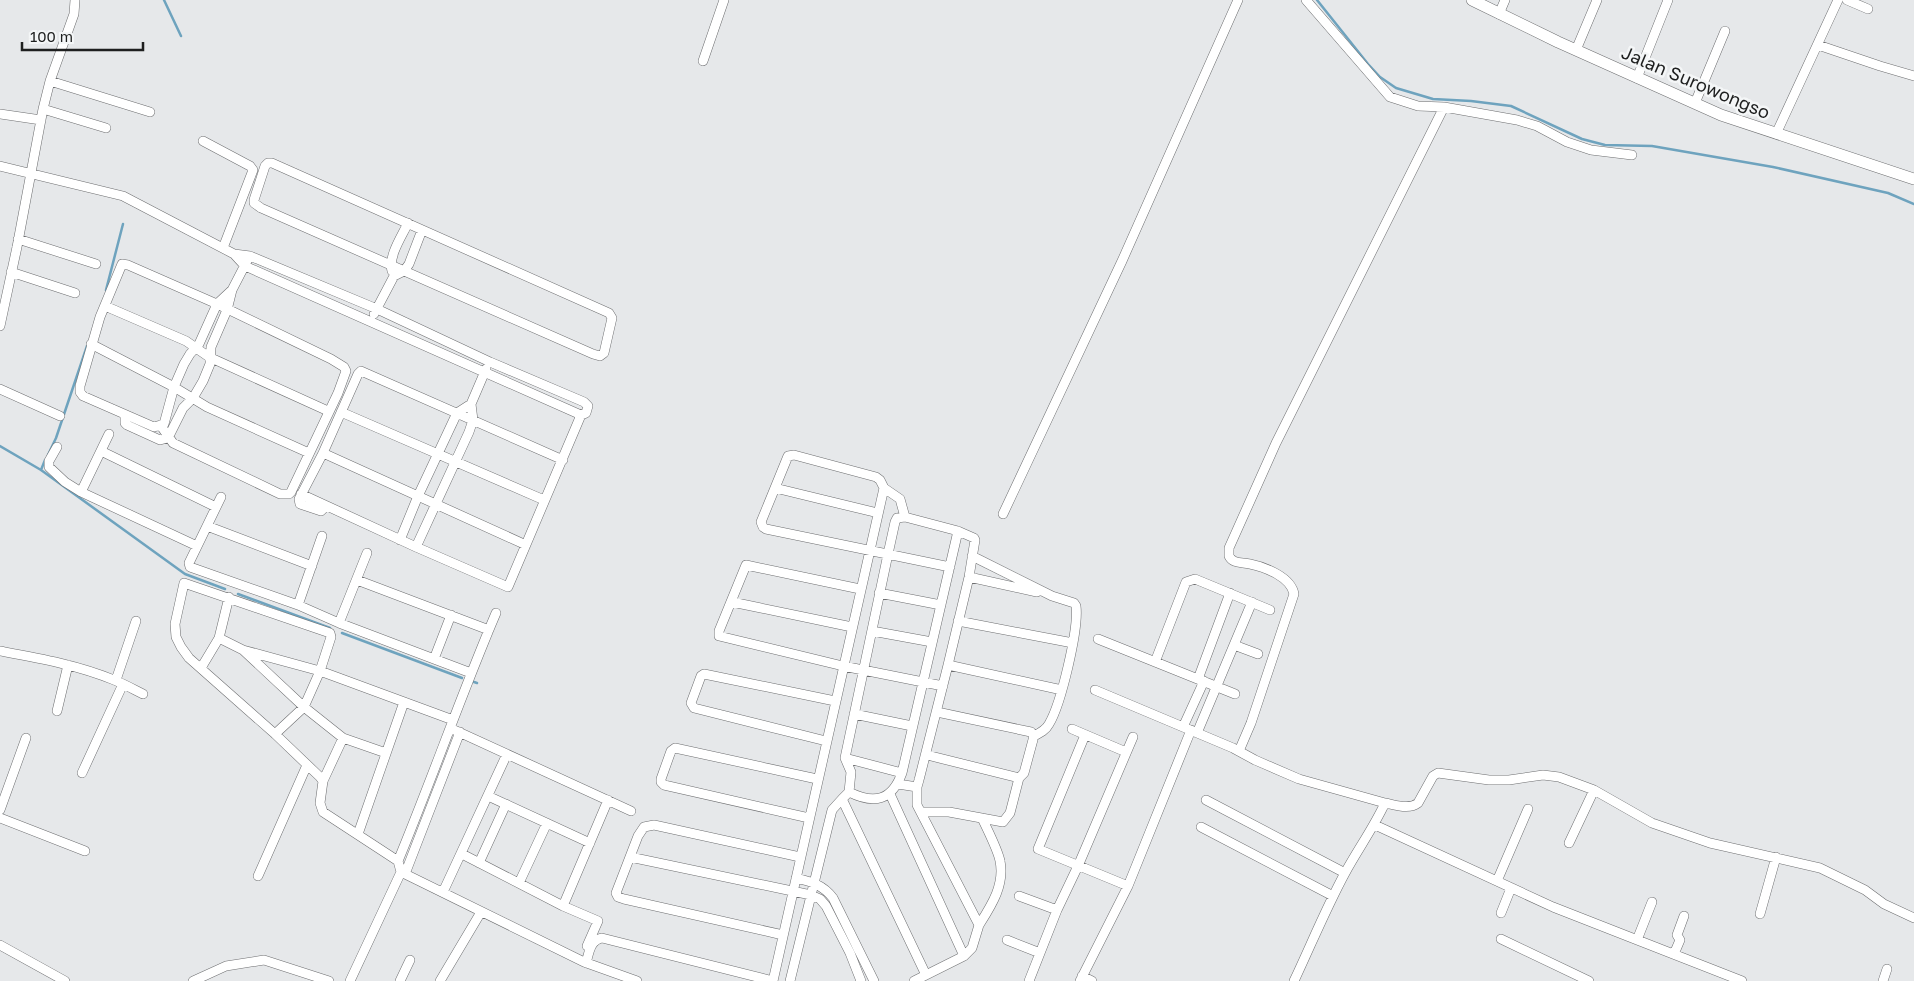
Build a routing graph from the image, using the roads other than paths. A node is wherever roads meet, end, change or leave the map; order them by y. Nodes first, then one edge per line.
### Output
1 (75, 0) edge
2 (724, 0) edge
3 (1238, 0) edge
4 (1306, 0) edge
5 (1472, 0) edge
6 (1505, 0) edge
7 (1597, 0) edge
8 (1668, 0) edge
9 (1838, 0) edge
10 (1846, 0) edge
11 (1868, 9) dead end
12 (1499, 14) junction
13 (1725, 31) dead end
14 (1818, 45) junction
15 (1576, 50) junction
16 (703, 61) dead end
17 (1914, 76) edge
18 (1637, 78) junction
19 (50, 81) junction
20 (1695, 103) junction
21 (43, 108) junction
22 (1443, 110) junction
23 (150, 112) dead end
24 (0, 114) edge
25 (41, 120) junction
26 (106, 128) dead end
27 (1776, 134) junction
28 (203, 141) dead end
29 (1632, 155) dead end
30 (0, 166) edge
31 (30, 172) junction
32 (1914, 179) edge
33 (408, 223) junction
34 (422, 230) junction
35 (18, 239) junction
36 (223, 248) junction
37 (234, 254) junction
38 (250, 256) junction
39 (96, 264) dead end
40 (245, 266) junction
41 (391, 266) junction
42 (404, 271) junction
43 (11, 272) junction
44 (394, 276) junction
45 (232, 290) junction
46 (75, 293) dead end
47 (217, 304) junction
48 (106, 306) junction
49 (377, 309) junction
50 (227, 310) junction
51 (371, 321) junction
52 (0, 326) edge
53 (91, 344) junction
54 (196, 348) junction
55 (209, 357) junction
56 (490, 362) junction
57 (484, 373) junction
58 (174, 387) junction
59 (0, 390) edge
60 (193, 398) junction
61 (471, 404) junction
62 (328, 411) junction
63 (341, 412) junction
64 (457, 413) junction
65 (125, 415) junction
66 (581, 415) junction
67 (60, 416) dead end
68 (473, 420) junction
69 (161, 426) junction
70 (109, 434) dead end
71 (168, 438) junction
72 (57, 447) dead end
73 (101, 451) junction
74 (309, 453) junction
75 (323, 453) junction
76 (437, 454) junction
77 (563, 460) junction
78 (455, 463) junction
79 (775, 488) junction
80 (884, 488) junction
81 (81, 492) junction
82 (418, 496) junction
83 (221, 497) dead end
84 (544, 500) junction
85 (436, 505) junction
86 (216, 507) junction
87 (878, 512) junction
88 (1003, 514) dead end
89 (905, 517) junction
90 (207, 526) junction
91 (958, 531) junction
92 (322, 536) dead end
93 (400, 540) junction
94 (526, 545) junction
95 (197, 546) junction
96 (416, 548) junction
97 (869, 552) junction
98 (367, 553) dead end
99 (888, 554) junction
100 (972, 556) junction
101 (312, 566) junction
102 (950, 567) junction
103 (969, 577) junction
104 (358, 580) junction
105 (860, 589) junction
106 (879, 593) junction
107 (1230, 593) junction
108 (1052, 596) junction
109 (229, 597) junction
110 (732, 602) junction
111 (1252, 602) junction
112 (941, 605) junction
113 (298, 606) junction
114 (1270, 610) dead end
115 (496, 613) dead end
116 (451, 615) junction
117 (136, 621) dead end
118 (958, 621) junction
119 (339, 624) junction
120 (852, 627) junction
121 (489, 630) junction
122 (872, 630) junction
123 (219, 638) junction
124 (1098, 639) dead end
125 (932, 642) junction
126 (1073, 643) junction
127 (1234, 645) junction
128 (243, 650) junction
129 (0, 651) edge
130 (1258, 654) dead end
131 (434, 659) junction
132 (1155, 662) junction
133 (68, 665) junction
134 (948, 665) junction
135 (843, 666) junction
136 (201, 668) junction
137 (863, 670) junction
138 (320, 671) junction
139 (471, 673) junction
140 (1201, 680) junction
141 (119, 682) junction
142 (922, 682) junction
143 (943, 686) junction
144 (1217, 686) junction
145 (1062, 690) junction
146 (1095, 690) dead end
147 (143, 694) dead end
148 (1235, 694) dead end
149 (835, 701) junction
150 (404, 702) junction
151 (304, 707) junction
152 (57, 711) dead end
153 (937, 712) junction
154 (854, 714) junction
155 (452, 724) junction
156 (912, 726) junction
157 (1072, 730) dead end
158 (1191, 730) junction
159 (460, 732) junction
160 (275, 734) junction
161 (1085, 735) junction
162 (1034, 736) junction
163 (1133, 737) dead end
164 (26, 738) dead end
165 (343, 738) junction
166 (826, 741) junction
167 (1239, 751) junction
168 (1126, 752) junction
169 (386, 753) junction
170 (507, 754) junction
171 (927, 755) junction
172 (845, 758) junction
173 (307, 765) junction
174 (902, 772) junction
175 (82, 773) dead end
176 (1019, 778) junction
177 (818, 779) junction
178 (323, 782) junction
179 (898, 784) junction
180 (917, 787) junction
181 (1594, 790) junction
182 (849, 792) junction
183 (890, 794) junction
184 (488, 796) junction
185 (842, 799) junction
186 (608, 800) junction
187 (1206, 800) dead end
188 (1386, 803) junction
189 (506, 804) junction
190 (1528, 809) dead end
191 (0, 810) edge
192 (631, 811) dead end
193 (921, 812) junction
194 (0, 818) edge
195 (809, 818) junction
196 (982, 818) junction
197 (547, 823) junction
198 (1375, 825) junction
199 (1201, 826) dead end
200 (358, 834) junction
201 (590, 843) junction
202 (1569, 843) dead end
203 (85, 851) dead end
204 (462, 854) junction
205 (800, 857) junction
206 (1776, 857) junction
207 (630, 858) junction
208 (398, 861) junction
209 (479, 863) junction
210 (1078, 866) junction
211 (403, 873) junction
212 (1345, 873) junction
213 (258, 876) dead end
214 (796, 878) junction
215 (1497, 881) junction
216 (814, 882) junction
217 (519, 883) junction
218 (1128, 886) junction
219 (1511, 888) junction
220 (793, 891) junction
221 (443, 892) junction
222 (811, 895) junction
223 (1019, 896) dead end
224 (1333, 896) junction
225 (1652, 902) dead end
226 (563, 906) junction
227 (1057, 910) junction
228 (481, 912) junction
229 (1500, 913) dead end
230 (1760, 914) dead end
231 (1684, 916) dead end
232 (1914, 918) edge
233 (979, 925) junction
234 (783, 935) junction
235 (1501, 939) dead end
236 (1007, 940) dead end
237 (1637, 940) junction
238 (0, 945) edge
239 (1040, 953) junction
240 (1674, 954) junction
241 (964, 956) junction
242 (410, 960) dead end
243 (583, 961) junction
244 (1887, 969) dead end
245 (926, 975) junction
246 (1081, 979) edge
247 (65, 981) edge
248 (193, 981) edge
249 (329, 981) edge
250 (350, 981) edge
251 (400, 981) edge
252 (440, 981) edge
253 (636, 981) edge
254 (773, 981) edge
255 (790, 981) edge
256 (861, 981) edge
257 (874, 981) edge
258 (914, 981) edge
259 (1029, 981) edge
260 (1092, 981) edge
261 (1294, 981) edge
262 (1589, 981) edge
263 (1742, 981) edge
264 (1883, 981) edge

1 - 19 street
2 - 16 street
3 - 88 street
4 - 22 street
5 - 12 street, Jalan Surowongso
6 - 12 street
7 - 15 street
8 - 18 street
9 - 14 street
10 - 11 street
12 - 15 street, Jalan Surowongso
13 - 20 street
14 - 17 street
14 - 27 street
15 - 18 street, Jalan Surowongso
18 - 20 street, Jalan Surowongso
19 - 21 street
19 - 23 street
20 - 27 street, Jalan Surowongso
21 - 25 street
21 - 26 street
22 - 29 street
22 - 167 street
24 - 25 street
25 - 31 street
27 - 32 street, Jalan Surowongso
28 - 36 street
30 - 31 street
31 - 35 street
31 - 36 street
33 - 34 street
33 - 41 street
33 - 41 street
34 - 42 street
34 - 42 street
35 - 39 street
35 - 43 street
36 - 37 street
37 - 38 street
37 - 40 street
38 - 40 street
38 - 49 street
40 - 45 street
40 - 51 street
41 - 42 street
41 - 44 street
42 - 44 street
43 - 46 street
43 - 52 street
44 - 49 street
45 - 47 street
45 - 50 street
47 - 48 street
47 - 50 street
47 - 54 street
48 - 53 street
48 - 54 street
49 - 51 street
49 - 56 street
50 - 55 street
50 - 62 street
51 - 57 street
53 - 58 street
53 - 65 street
54 - 55 street
54 - 58 street
55 - 60 street
55 - 62 street
56 - 57 street
56 - 66 street
57 - 61 street
57 - 66 street
58 - 60 street
58 - 69 street
59 - 67 street
60 - 71 street
60 - 74 street
61 - 64 street
61 - 68 street
62 - 74 street
63 - 64 street
63 - 75 street
63 - 76 street
64 - 68 street
64 - 76 street
65 - 69 street
65 - 71 street
66 - 77 street
68 - 77 street
68 - 78 street
69 - 71 street
70 - 73 street
71 - 74 street
72 - 81 street
73 - 81 street
73 - 86 street
75 - 82 street
75 - 93 street
76 - 78 street
76 - 82 street
77 - 84 street
78 - 84 street
78 - 85 street
79 - 80 street
79 - 87 street
79 - 97 street
80 - 87 street
80 - 89 street
81 - 95 street
82 - 85 street
82 - 93 street
83 - 86 street
84 - 94 street
85 - 94 street
85 - 96 street
86 - 90 street
87 - 97 street
89 - 91 street
89 - 99 street
90 - 95 street
90 - 101 street
91 - 100 street
91 - 102 street
92 - 101 street
93 - 96 street
94 - 96 street
95 - 113 street
97 - 99 street
97 - 105 street
98 - 104 street
99 - 102 street
99 - 106 street
100 - 103 street
100 - 108 street
101 - 113 street
102 - 112 street
103 - 108 street
103 - 118 street
104 - 116 street
104 - 119 street
105 - 110 street
105 - 120 street
106 - 112 street
106 - 122 street
107 - 111 street
107 - 132 street
107 - 140 street
108 - 126 street
109 - 123 street
109 - 136 street
109 - 138 street
110 - 120 street
110 - 135 street
111 - 114 street
111 - 127 street
112 - 125 street
113 - 119 street
115 - 121 street
116 - 121 street
116 - 131 street
117 - 141 street
118 - 126 street
118 - 134 street
119 - 131 street
120 - 135 street
121 - 139 street
122 - 125 street
122 - 137 street
123 - 128 street
123 - 136 street
124 - 132 street
125 - 142 street
126 - 145 street
127 - 130 street
127 - 144 street
128 - 138 street
128 - 151 street
129 - 133 street
131 - 139 street
132 - 140 street
133 - 141 street
133 - 152 street
134 - 143 street
134 - 145 street
135 - 137 street
135 - 149 street
136 - 160 street
137 - 142 street
137 - 154 street
138 - 150 street
138 - 151 street
139 - 155 street
140 - 144 street
140 - 158 street
141 - 147 street
141 - 175 street
142 - 143 street
142 - 156 street
143 - 153 street
144 - 148 street
144 - 158 street
145 - 162 street
146 - 158 street
149 - 166 street
149 - 166 street
150 - 155 street
150 - 169 street
151 - 160 street
151 - 165 street
153 - 162 street
153 - 171 street
154 - 156 street
154 - 172 street
155 - 159 street
155 - 208 street
156 - 174 street
157 - 161 street
158 - 167 street
158 - 218 street
159 - 170 street
159 - 211 street
160 - 173 street
161 - 168 street
161 - 210 street
162 - 176 street
163 - 168 street
164 - 191 street
165 - 169 street
165 - 178 street
166 - 177 street
167 - 188 street
168 - 210 street
169 - 200 street
170 - 184 street
170 - 186 street
171 - 176 street
171 - 180 street
172 - 174 street
172 - 182 street
173 - 178 street
173 - 213 street
174 - 179 street
176 - 196 street
177 - 195 street
177 - 195 street
178 - 200 street
179 - 180 street
179 - 183 street
180 - 193 street
181 - 188 street
181 - 202 street
181 - 206 street
182 - 183 street
182 - 185 street
183 - 241 street
184 - 189 street
184 - 204 street
185 - 216 street
185 - 245 street
186 - 192 street
186 - 201 street
187 - 212 street
188 - 198 street
189 - 197 street
189 - 209 street
190 - 215 street
193 - 196 street
193 - 233 street
194 - 203 street
195 - 205 street
196 - 233 street
197 - 201 street
197 - 217 street
198 - 212 street
198 - 215 street
199 - 224 street
200 - 208 street
201 - 226 street
204 - 209 street
204 - 221 street
205 - 207 street
205 - 214 street
206 - 230 street
206 - 232 street
207 - 220 street
207 - 234 street
208 - 211 street
209 - 217 street
210 - 218 street
210 - 227 street
211 - 221 street
211 - 250 street
212 - 224 street
214 - 216 street
214 - 220 street
215 - 219 street
216 - 222 street
216 - 257 street
217 - 226 street
218 - 246 street
219 - 229 street
219 - 237 street
220 - 222 street
220 - 234 street
221 - 228 street
222 - 255 street
222 - 256 street
223 - 227 street
224 - 261 street
225 - 237 street
226 - 243 street
227 - 239 street
228 - 243 street
228 - 252 street
231 - 240 street
233 - 241 street
234 - 254 street
235 - 262 street
236 - 239 street
237 - 240 street
238 - 247 street
239 - 259 street
240 - 263 street
241 - 245 street
242 - 251 street
243 - 253 street
243 - 254 street
244 - 264 street
245 - 258 street
246 - 260 street
248 - 249 street

